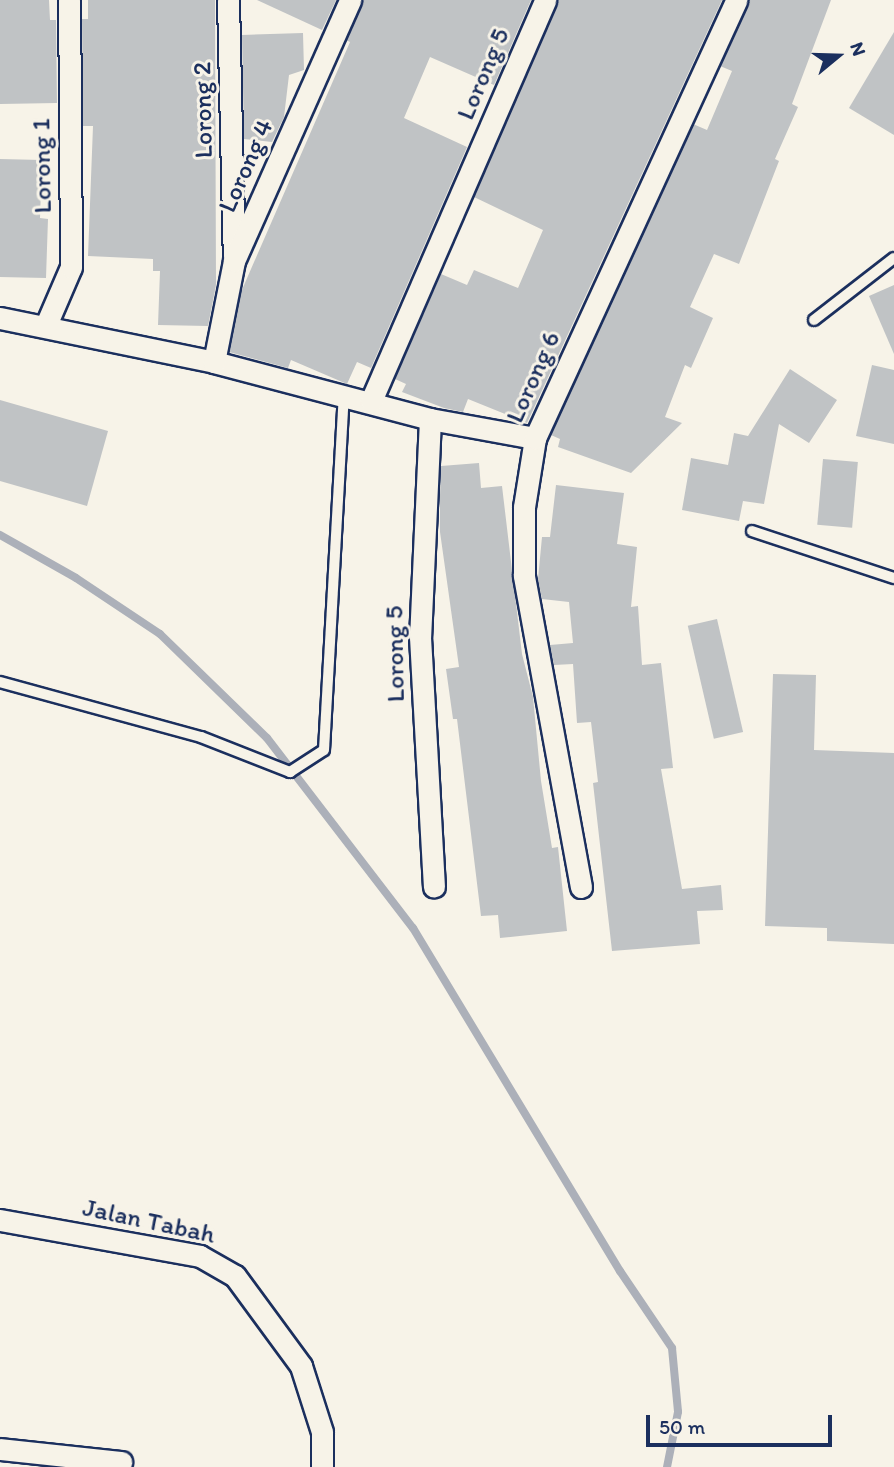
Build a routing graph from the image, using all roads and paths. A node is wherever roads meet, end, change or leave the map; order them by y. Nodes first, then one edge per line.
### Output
1 (69, 0) edge
2 (228, 0) edge
3 (349, 0) edge
4 (545, 0) edge
5 (736, 0) edge
6 (894, 258) edge
7 (234, 261) junction
8 (0, 318) edge
9 (814, 320) dead end
10 (46, 325) junction
11 (214, 362) junction
12 (344, 397) junction
13 (371, 401) junction
14 (430, 419) junction
15 (535, 439) junction
16 (752, 531) dead end
17 (894, 578) edge
18 (0, 682) edge
19 (434, 887) dead end
20 (581, 887) dead end
21 (0, 1220) edge
22 (0, 1449) edge
23 (121, 1462) dead end
24 (322, 1467) edge

1 - 10 street, Lorong 1
2 - 7 street, Lorong 2
3 - 7 street, Lorong 4
4 - 13 street, Lorong 5
5 - 15 street, Lorong 6
6 - 9 lane
7 - 11 street, Lorong 4
8 - 10 street
10 - 11 street
11 - 12 street
12 - 13 street
12 - 18 lane
13 - 14 street
14 - 15 street
14 - 19 street, Lorong 5
15 - 20 street, Lorong 6
16 - 17 lane
21 - 24 street, Jalan Tabah
22 - 23 street

